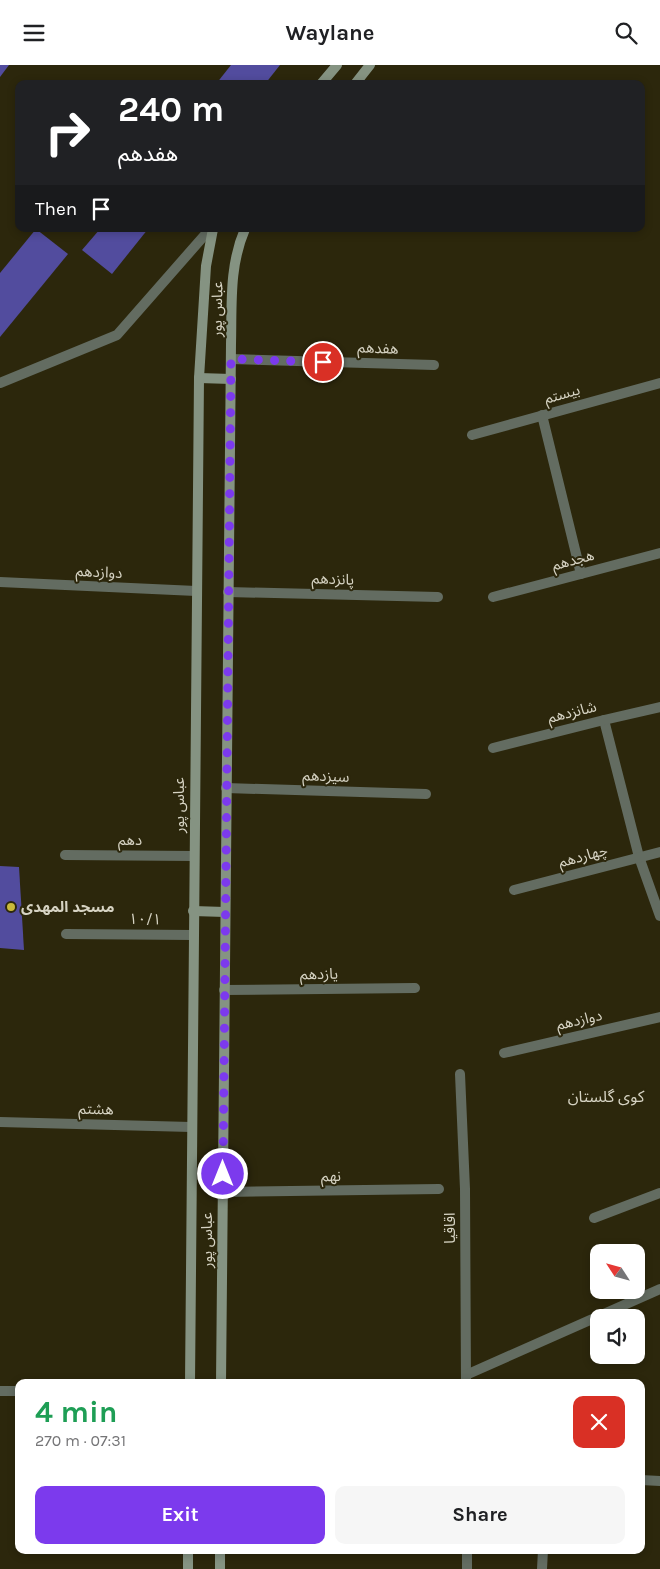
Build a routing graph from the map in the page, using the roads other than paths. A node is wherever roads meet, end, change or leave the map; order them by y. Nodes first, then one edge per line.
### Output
1 (337, 65) edge
2 (370, 65) edge
3 (325, 80) edge
4 (358, 80) edge
5 (208, 232) edge
6 (211, 232) edge
7 (244, 232) edge
8 (231, 359) junction
9 (434, 365) dead end
10 (199, 378) junction
11 (231, 379) junction
12 (0, 383) edge
13 (660, 383) edge
14 (542, 415) junction
15 (472, 435) dead end
16 (660, 553) edge
17 (581, 574) junction
18 (0, 582) edge
19 (196, 591) junction
20 (228, 592) junction
21 (438, 597) dead end
22 (493, 597) dead end
23 (660, 707) edge
24 (604, 720) junction
25 (493, 748) dead end
26 (226, 788) junction
27 (426, 794) dead end
28 (660, 852) edge
29 (65, 855) dead end
30 (194, 856) junction
31 (639, 857) junction
32 (514, 890) dead end
33 (193, 911) junction
34 (225, 912) junction
35 (660, 916) edge
36 (66, 934) dead end
37 (193, 935) junction
38 (415, 987) dead end
39 (224, 990) junction
40 (660, 1017) edge
41 (504, 1053) dead end
42 (460, 1073) dead end
43 (0, 1122) edge
44 (192, 1127) junction
45 (439, 1189) dead end
46 (223, 1192) junction
47 (660, 1193) edge
48 (594, 1218) dead end
49 (660, 1289) edge
50 (190, 1379) edge
51 (221, 1379) edge
52 (466, 1379) edge
53 (0, 1391) edge
54 (15, 1391) edge
55 (645, 1481) edge
56 (660, 1481) edge
57 (188, 1554) edge
58 (220, 1554) edge
59 (467, 1554) edge
60 (543, 1554) edge
61 (188, 1569) edge
62 (220, 1569) edge
63 (467, 1569) edge
64 (542, 1569) edge

1 - 3 street
2 - 4 street
5 - 12 street
6 - 10 street, عباس پور
7 - 8 street, عباس پور
8 - 9 street, هفدهم
8 - 11 street, عباس پور
10 - 11 street
10 - 19 street, عباس پور
11 - 20 street, عباس پور
13 - 14 street, بیستم
14 - 15 street, بیستم
14 - 17 street
16 - 17 street, هجدهم
17 - 22 street, هجدهم
18 - 19 street, دوازدهم
19 - 30 street, عباس پور
20 - 21 street, پانزدهم
20 - 26 street, عباس پور
23 - 24 street, شانزدهم
24 - 25 street, شانزدهم
24 - 31 street
26 - 27 street, سیزدهم
26 - 34 street, عباس پور
28 - 31 street, چهاردهم
29 - 30 street, دهم
30 - 33 street, عباس پور
31 - 32 street, چهاردهم
31 - 35 street
33 - 34 street
33 - 37 street, عباس پور
34 - 39 street, عباس پور
36 - 37 street, ۱۰/۱
37 - 44 street, عباس پور
38 - 39 street, یازدهم
39 - 46 street, عباس پور
40 - 41 street, دوازدهم
42 - 52 street, اقاقیا
43 - 44 street, هشتم
44 - 50 street, عباس پور
45 - 46 street, نهم
46 - 51 street, عباس پور
47 - 48 street
49 - 52 street
53 - 54 street
55 - 56 street
57 - 61 street
58 - 62 street
59 - 63 street
60 - 64 street

